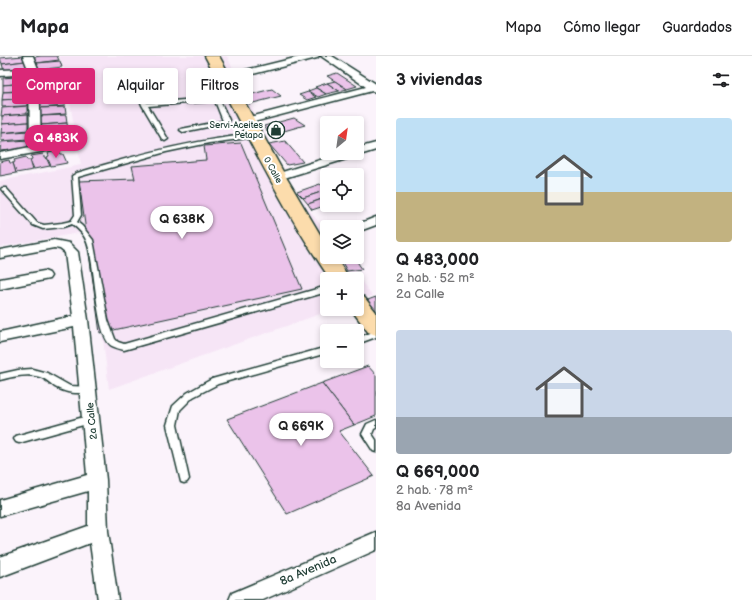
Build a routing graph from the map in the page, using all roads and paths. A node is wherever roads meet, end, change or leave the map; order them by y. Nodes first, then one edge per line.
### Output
1 (28, 56) edge
2 (212, 56) edge
3 (314, 56) edge
4 (326, 56) edge
5 (33, 68) edge
6 (219, 68) edge
7 (253, 71) edge
8 (12, 72) edge
9 (0, 73) edge
10 (375, 88) edge
11 (186, 102) edge
12 (35, 104) edge
13 (219, 104) edge
14 (237, 104) edge
15 (145, 105) joint
16 (250, 128) junction
17 (183, 130) dead end
18 (165, 139) dead end
19 (63, 145) dead end
20 (376, 146) edge
21 (36, 149) junction
22 (364, 150) edge
23 (0, 156) edge
24 (333, 160) edge
25 (277, 177) junction
26 (4, 188) dead end
27 (376, 221) edge
28 (73, 222) junction
29 (364, 225) edge
30 (320, 240) edge
31 (0, 254) edge
32 (44, 276) dead end
33 (0, 284) edge
34 (320, 291) edge
35 (364, 312) edge
36 (81, 320) junction
37 (375, 327) edge
38 (364, 336) edge
39 (0, 337) edge
40 (320, 352) edge
41 (0, 377) edge
42 (88, 389) junction
43 (91, 419) junction
44 (376, 424) edge
45 (19, 439) dead end
46 (376, 448) edge
47 (184, 479) dead end
48 (97, 480) junction
49 (0, 508) edge
50 (98, 531) junction
51 (376, 541) edge
52 (0, 567) edge
53 (108, 600) edge
54 (239, 600) edge

1 - 5 street
2 - 6 main road, 0 Calle
3 - 7 street
4 - 10 street
8 - 9 street
10 - 16 street
11 - 15 lane
12 - 21 street
13 - 17 lane
14 - 16 main road, 0 Calle
15 - 18 lane
16 - 25 main road, 0 Calle
16 - 28 lane
19 - 21 street
20 - 22 street
21 - 23 street
24 - 25 street
25 - 30 main road, 0 Calle
26 - 28 lane
27 - 29 street
28 - 34 lane
31 - 36 street, 2a Calle
32 - 33 street
35 - 37 main road
36 - 39 street
36 - 42 street, 2a Calle
37 - 38 lane
40 - 47 lane
41 - 42 lane
42 - 43 street, 2a Calle
43 - 45 lane
43 - 48 street, 2a Calle
44 - 46 lane
48 - 49 street
48 - 50 street, 2a Calle
50 - 52 street
50 - 53 street, 2a Calle
51 - 54 street, 8a Avenida

